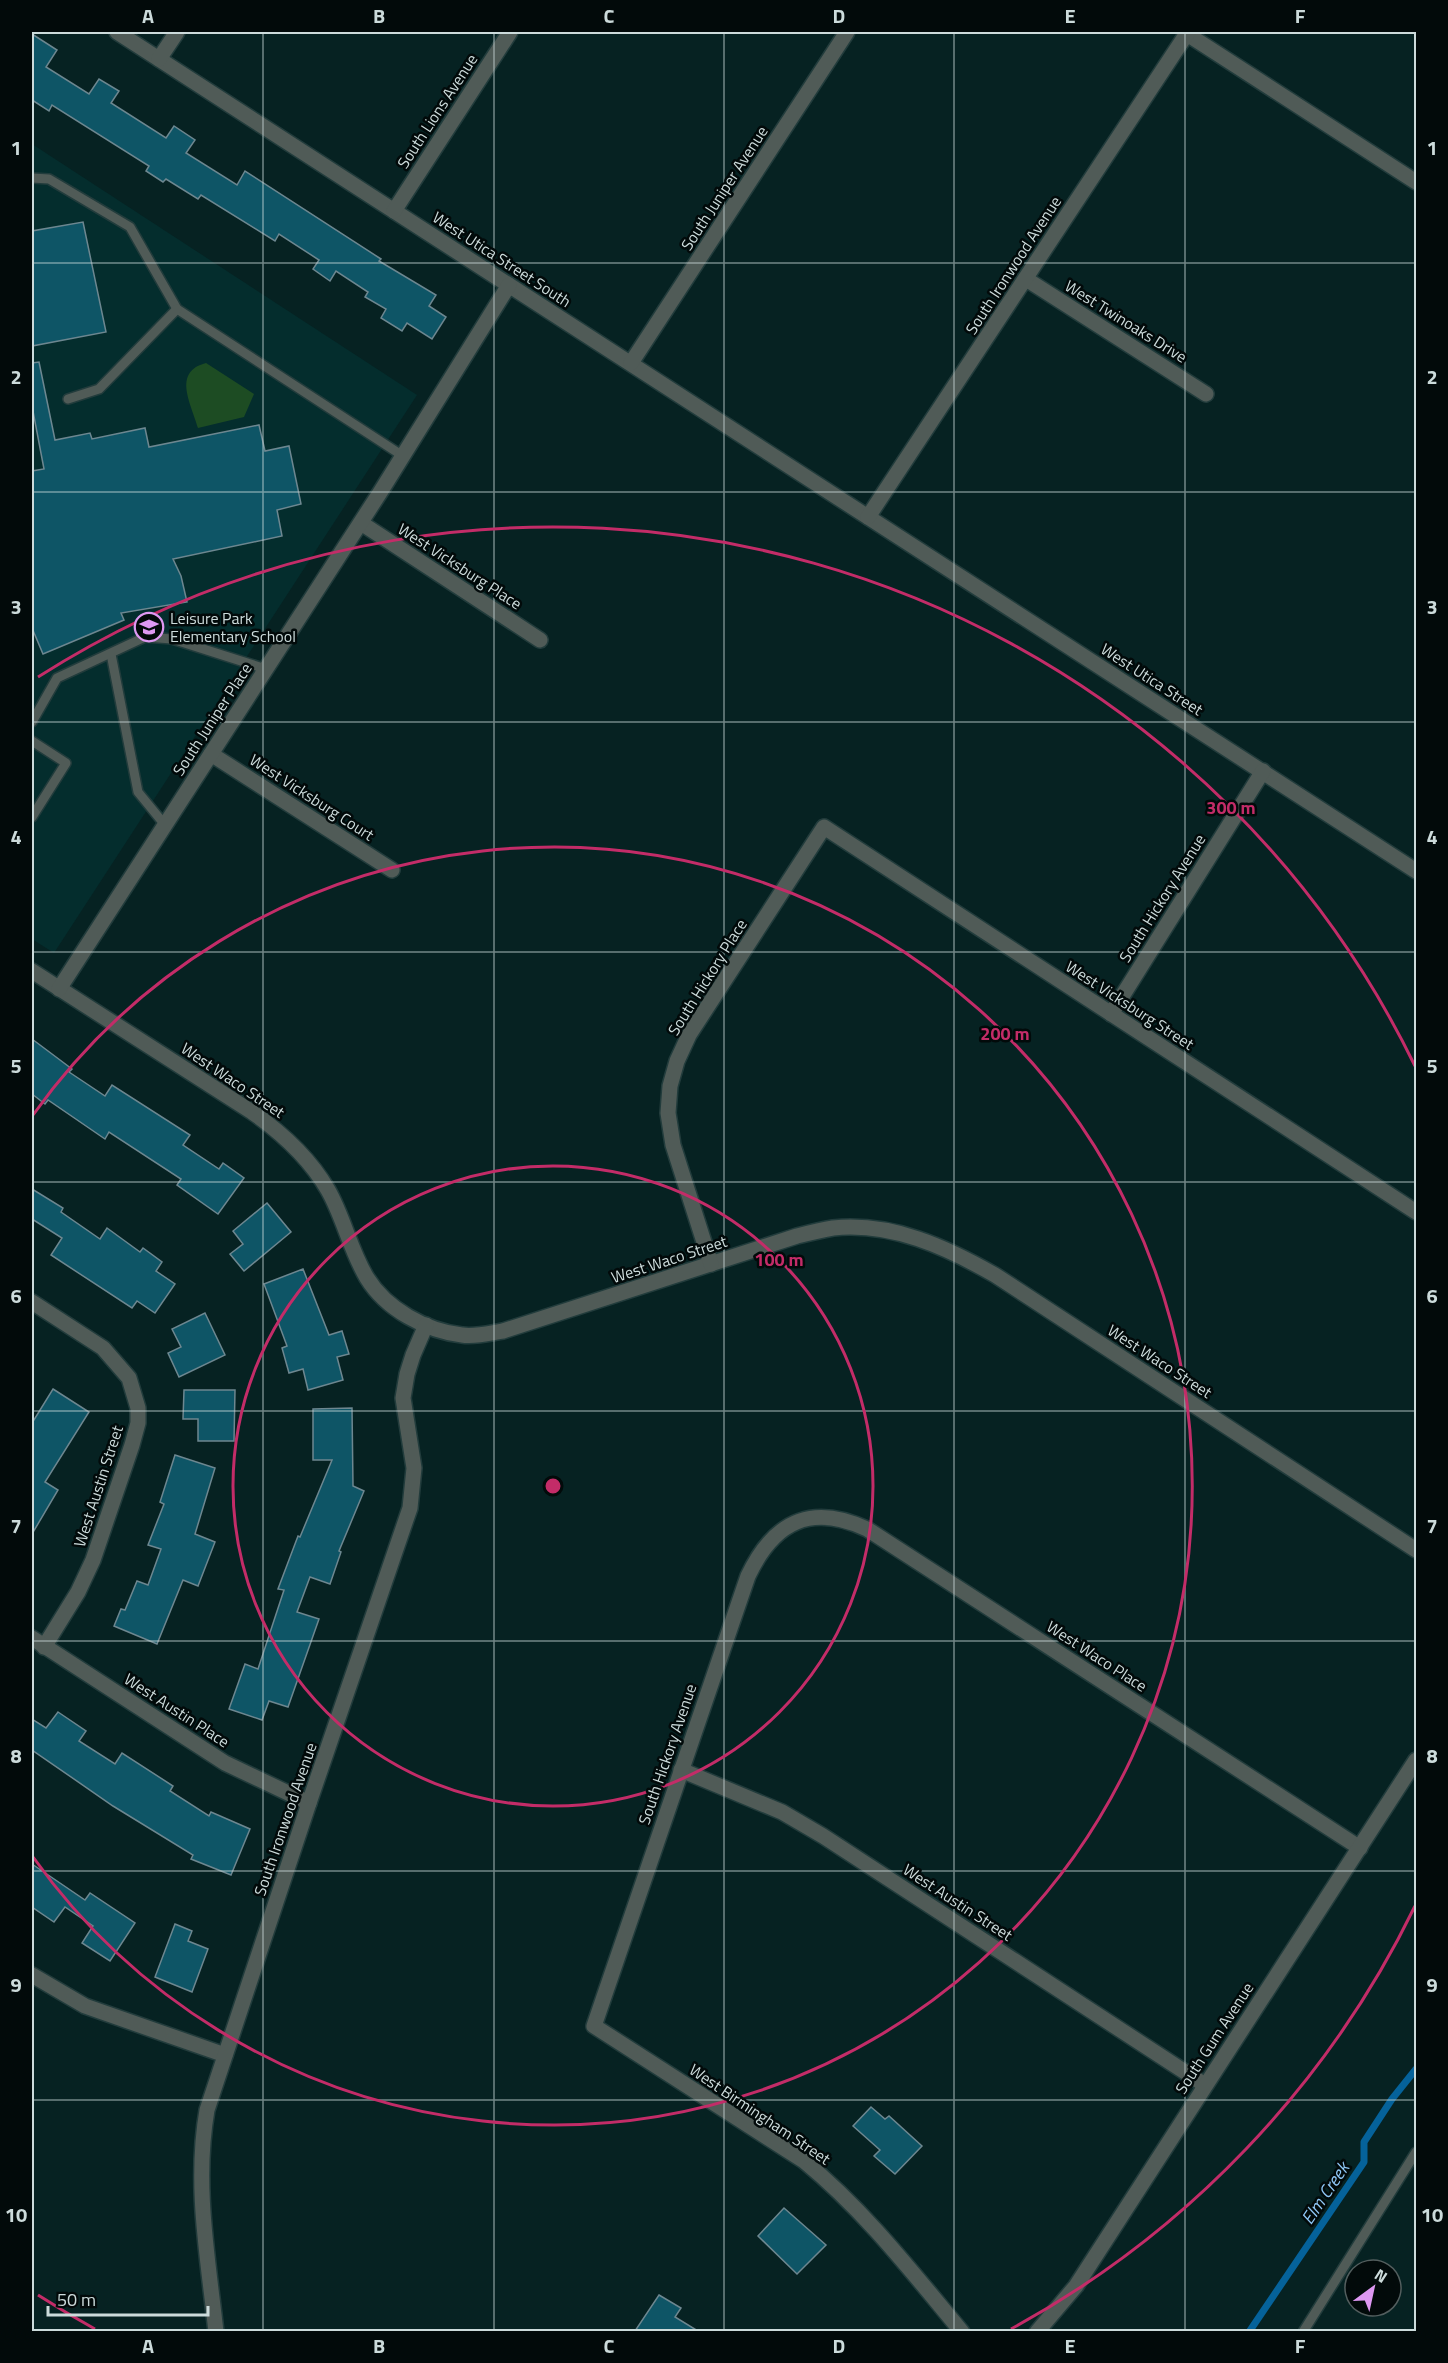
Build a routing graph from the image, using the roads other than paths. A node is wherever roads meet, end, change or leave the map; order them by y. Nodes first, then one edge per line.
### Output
1 (117, 32) edge
2 (177, 32) edge
3 (510, 32) edge
4 (848, 32) edge
5 (1187, 33) edge
6 (159, 59) junction
7 (32, 178) edge
8 (1416, 182) edge
9 (394, 211) junction
10 (1026, 279) junction
11 (509, 285) junction
12 (177, 309) junction
13 (631, 363) junction
14 (1206, 394) dead end
15 (68, 399) dead end
16 (403, 456) junction
17 (868, 517) junction
18 (361, 523) junction
19 (540, 640) dead end
20 (111, 654) junction
21 (266, 669) junction
22 (32, 722) edge
23 (32, 741) edge
24 (212, 754) junction
25 (1263, 771) junction
26 (32, 817) edge
27 (165, 825) junction
28 (824, 827) joint
29 (392, 870) dead end
30 (1416, 870) edge
31 (32, 971) edge
32 (59, 989) junction
33 (1111, 1014) junction
34 (1416, 1212) edge
35 (711, 1264) junction
36 (32, 1302) edge
37 (426, 1326) junction
38 (807, 1518) joint
39 (1416, 1550) edge
40 (38, 1642) edge
41 (1416, 1760) edge
42 (681, 1770) junction
43 (309, 1803) junction
44 (1360, 1848) junction
45 (32, 1975) edge
46 (594, 2026) joint
47 (225, 2055) junction
48 (1205, 2085) junction
49 (1416, 2152) edge
50 (216, 2331) edge
51 (962, 2331) edge
52 (1037, 2331) edge
53 (1303, 2331) edge

1 - 6 street, West Utica Street South
2 - 6 street
3 - 9 street, South Lions Avenue
4 - 13 street, South Juniper Avenue
5 - 8 street
5 - 10 street, South Ironwood Avenue
6 - 9 street, West Utica Street South
7 - 12 lane
9 - 11 street, West Utica Street South
10 - 14 street, West Twinoaks Drive
10 - 17 street, South Ironwood Avenue
11 - 13 street, West Utica Street South
11 - 16 street, South Juniper Place
12 - 15 lane
12 - 16 lane
13 - 17 street, West Utica Street South
16 - 18 street, South Juniper Place
17 - 25 street, West Utica Street
18 - 19 street, West Vicksburg Place
18 - 21 street, South Juniper Place
20 - 21 lane
20 - 22 lane
20 - 27 lane
21 - 24 street, South Juniper Place
23 - 26 lane
24 - 27 street, South Juniper Place
24 - 29 street, West Vicksburg Court
25 - 30 street, West Utica Street
25 - 33 street, South Hickory Avenue
27 - 32 street, South Juniper Place
28 - 33 street, West Vicksburg Street
28 - 35 street, South Hickory Place
31 - 32 street, West Waco Street
32 - 37 street, West Waco Street
33 - 34 street, West Vicksburg Street
35 - 37 street, West Waco Street
35 - 39 street, West Waco Street
36 - 40 street, West Austin Street
37 - 43 street, South Ironwood Avenue
38 - 42 street, South Hickory Avenue
38 - 44 street, West Waco Place
40 - 43 street, West Austin Place
41 - 44 street, South Gum Avenue
42 - 46 street, South Hickory Avenue
42 - 48 street, West Austin Street
43 - 47 street, South Ironwood Avenue
44 - 48 street, South Gum Avenue
45 - 47 street
46 - 51 street, West Birmingham Street
47 - 50 street, South Ironwood Avenue
48 - 52 street, South Gum Avenue
49 - 53 lane

